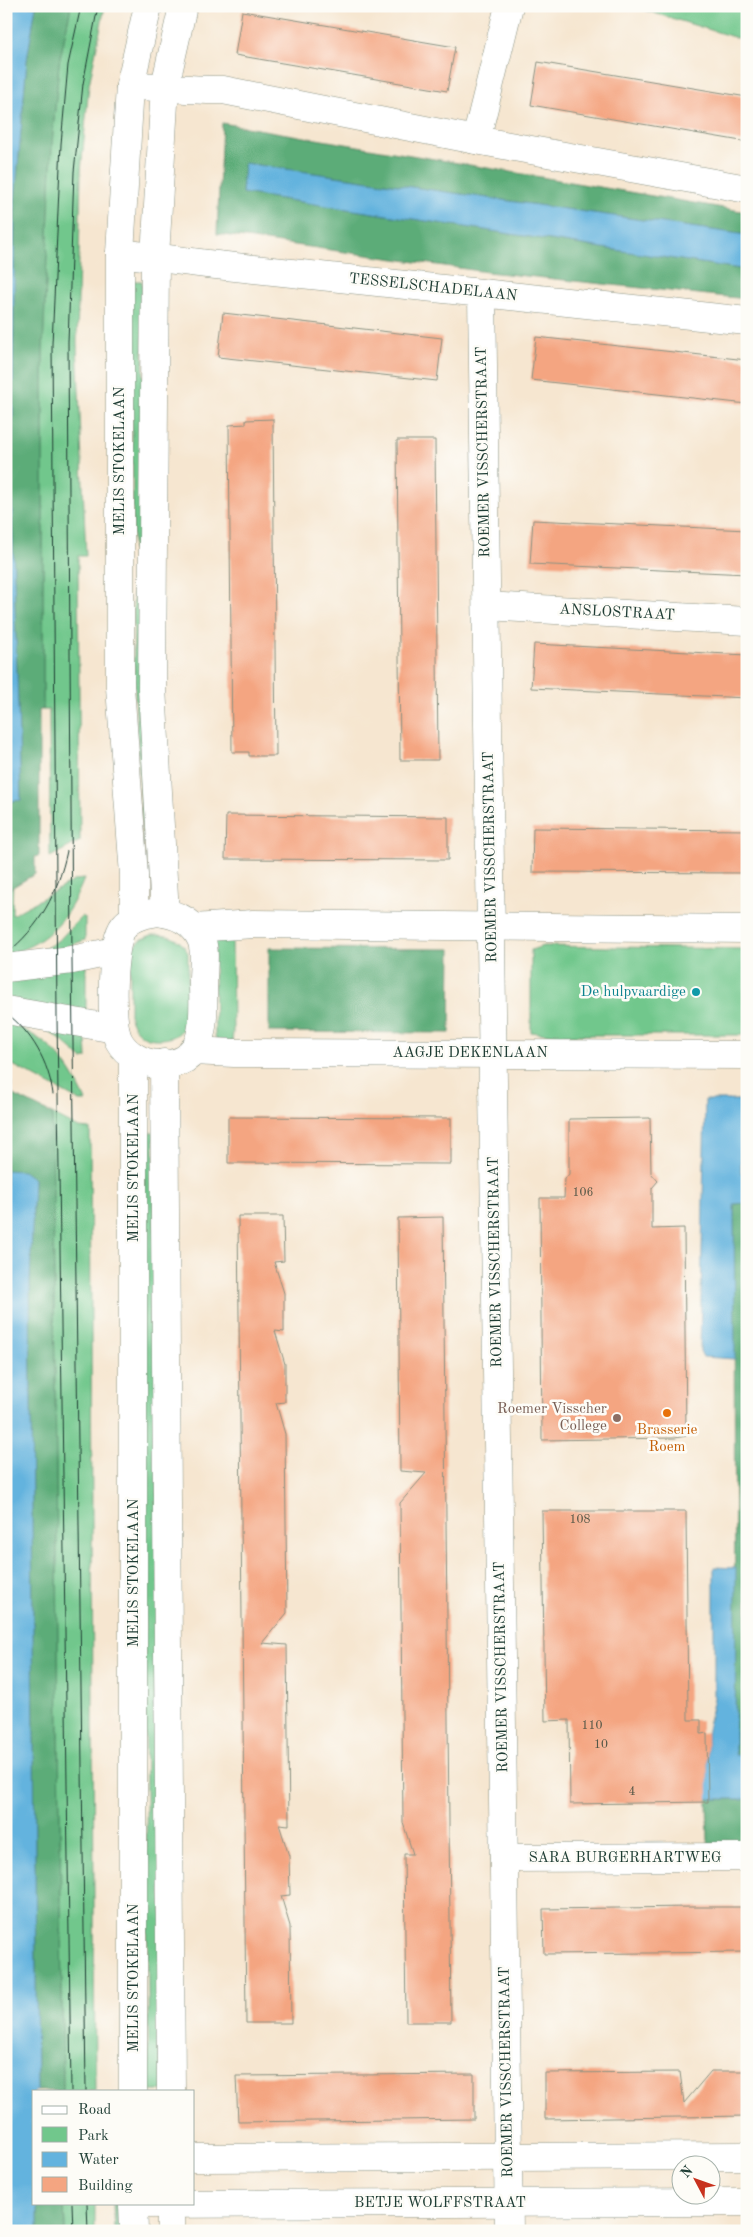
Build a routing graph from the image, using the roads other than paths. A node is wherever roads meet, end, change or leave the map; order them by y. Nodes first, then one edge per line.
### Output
1 (148, 6) edge
2 (183, 6) edge
3 (509, 6) edge
4 (130, 86) junction
5 (165, 86) junction
6 (476, 140) junction
7 (747, 188) edge
8 (120, 253) junction
9 (155, 257) junction
10 (482, 294) junction
11 (747, 321) edge
12 (486, 606) junction
13 (747, 621) edge
14 (165, 913) junction
15 (134, 918) junction
16 (194, 928) junction
17 (491, 928) junction
18 (747, 929) edge
19 (115, 951) junction
20 (6, 968) edge
21 (6, 1010) edge
22 (115, 1029) junction
23 (192, 1050) junction
24 (493, 1053) junction
25 (747, 1055) edge
26 (133, 1056) junction
27 (164, 1063) junction
28 (747, 1857) edge
29 (504, 1858) junction
30 (133, 2090) edge
31 (171, 2090) edge
32 (508, 2156) junction
33 (747, 2156) edge
34 (195, 2158) edge
35 (747, 2202) edge
36 (509, 2203) junction
37 (134, 2213) edge
38 (171, 2213) edge
39 (509, 2231) edge

1 - 4 street, MELIS STOKELAAN
2 - 5 street
3 - 6 street
4 - 5 street
4 - 8 street, MELIS STOKELAAN
5 - 6 street
5 - 9 street
6 - 7 street
8 - 9 street, TESSELSCHADELAAN
8 - 15 street, MELIS STOKELAAN
9 - 10 street, TESSELSCHADELAAN
9 - 14 street
10 - 11 street, TESSELSCHADELAAN
10 - 12 street, ROEMER VISSCHERSTRAAT
12 - 13 street, ANSLOSTRAAT
12 - 17 street, ROEMER VISSCHERSTRAAT
14 - 15 street
14 - 16 street
15 - 19 street
16 - 17 street
16 - 23 street
17 - 18 street
17 - 24 street, ROEMER VISSCHERSTRAAT
19 - 20 street
19 - 22 street
21 - 22 street
22 - 26 street
23 - 24 street, AAGJE DEKENLAAN
23 - 27 street
24 - 25 street, AAGJE DEKENLAAN
24 - 29 street, ROEMER VISSCHERSTRAAT
26 - 27 street
26 - 30 street, MELIS STOKELAAN
27 - 31 street, MELIS STOKELAAN
28 - 29 street, SARA BURGERHARTWEG
29 - 32 street, ROEMER VISSCHERSTRAAT
32 - 33 street
32 - 34 street
32 - 36 street, ROEMER VISSCHERSTRAAT
35 - 36 street, BETJE WOLFFSTRAAT
36 - 38 street, BETJE WOLFFSTRAAT
36 - 39 street, ROEMER VISSCHERSTRAAT
37 - 38 street, BETJE WOLFFSTRAAT

